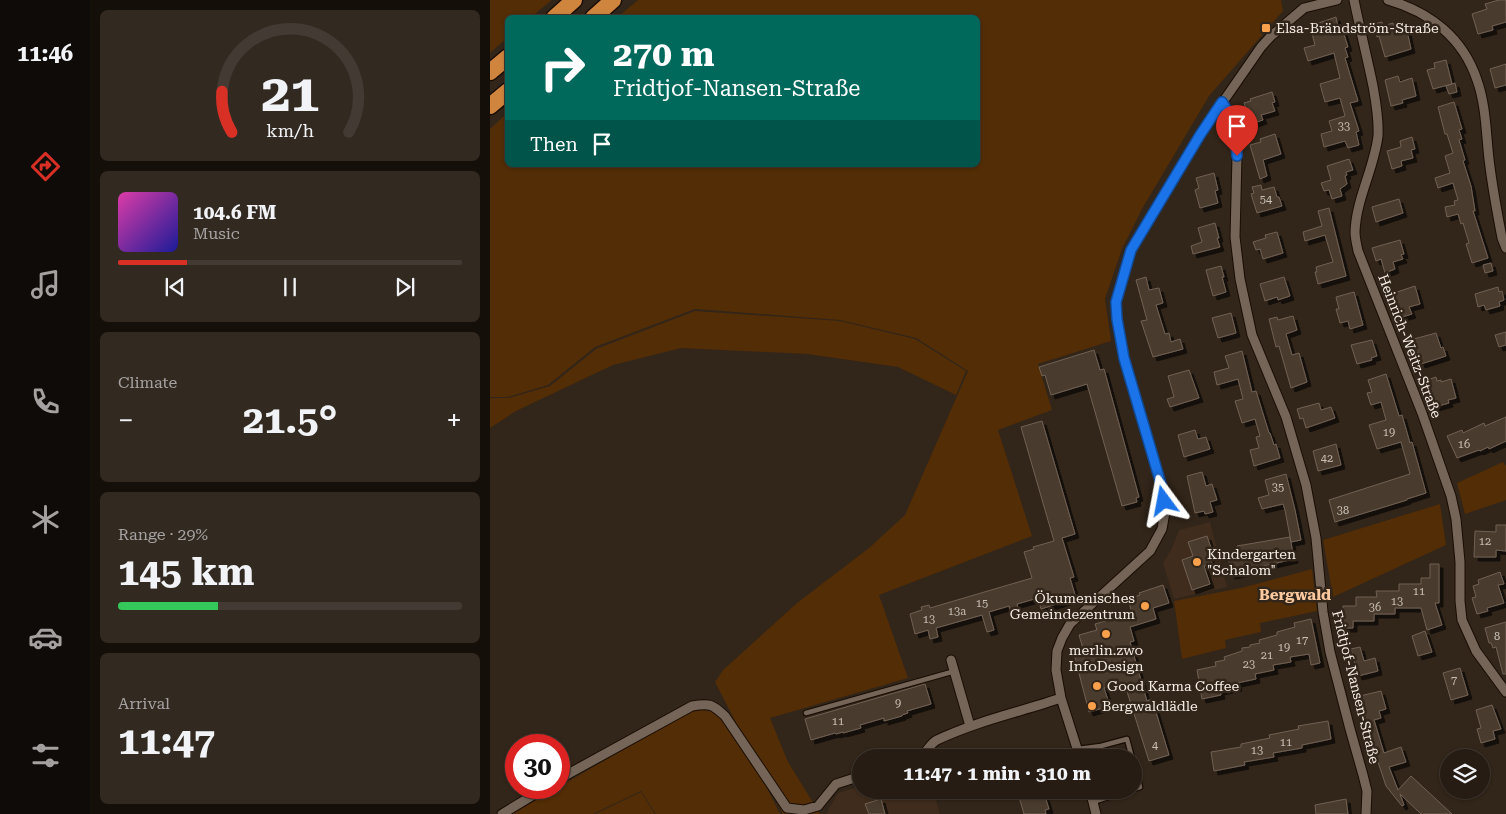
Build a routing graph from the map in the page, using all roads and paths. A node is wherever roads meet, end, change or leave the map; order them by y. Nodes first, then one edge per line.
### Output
1 (574, 0) edge
2 (613, 0) edge
3 (1337, 0) edge
4 (1354, 0) edge
5 (1388, 0) edge
6 (557, 15) edge
7 (596, 15) edge
8 (505, 60) edge
9 (490, 72) edge
10 (505, 94) edge
11 (1222, 102) junction
12 (490, 106) edge
13 (1506, 248) edge
14 (951, 660) dead end
15 (954, 671) junction
16 (1506, 692) edge
17 (1061, 698) junction
18 (806, 713) dead end
19 (970, 726) junction
20 (929, 749) edge
21 (1078, 749) edge
22 (1092, 749) edge
23 (1129, 749) edge
24 (570, 773) edge
25 (852, 779) edge
26 (527, 799) edge
27 (1092, 799) edge
28 (1102, 799) edge
29 (1093, 802) junction
30 (820, 810) edge
31 (502, 814) edge
32 (1096, 814) edge
33 (1366, 814) edge

1 - 6 highway
2 - 7 highway
3 - 11 street
4 - 16 street, Heinrich-Weitz-Straße
5 - 13 street
8 - 9 highway
10 - 12 highway
11 - 17 street
11 - 33 street, Fridtjof-Nansen-Straße
14 - 15 street
15 - 18 lane
15 - 19 street
17 - 19 street
17 - 21 street
19 - 20 street
22 - 23 lane
24 - 30 street
25 - 30 street
26 - 31 street
27 - 29 street
28 - 29 lane
29 - 32 street

